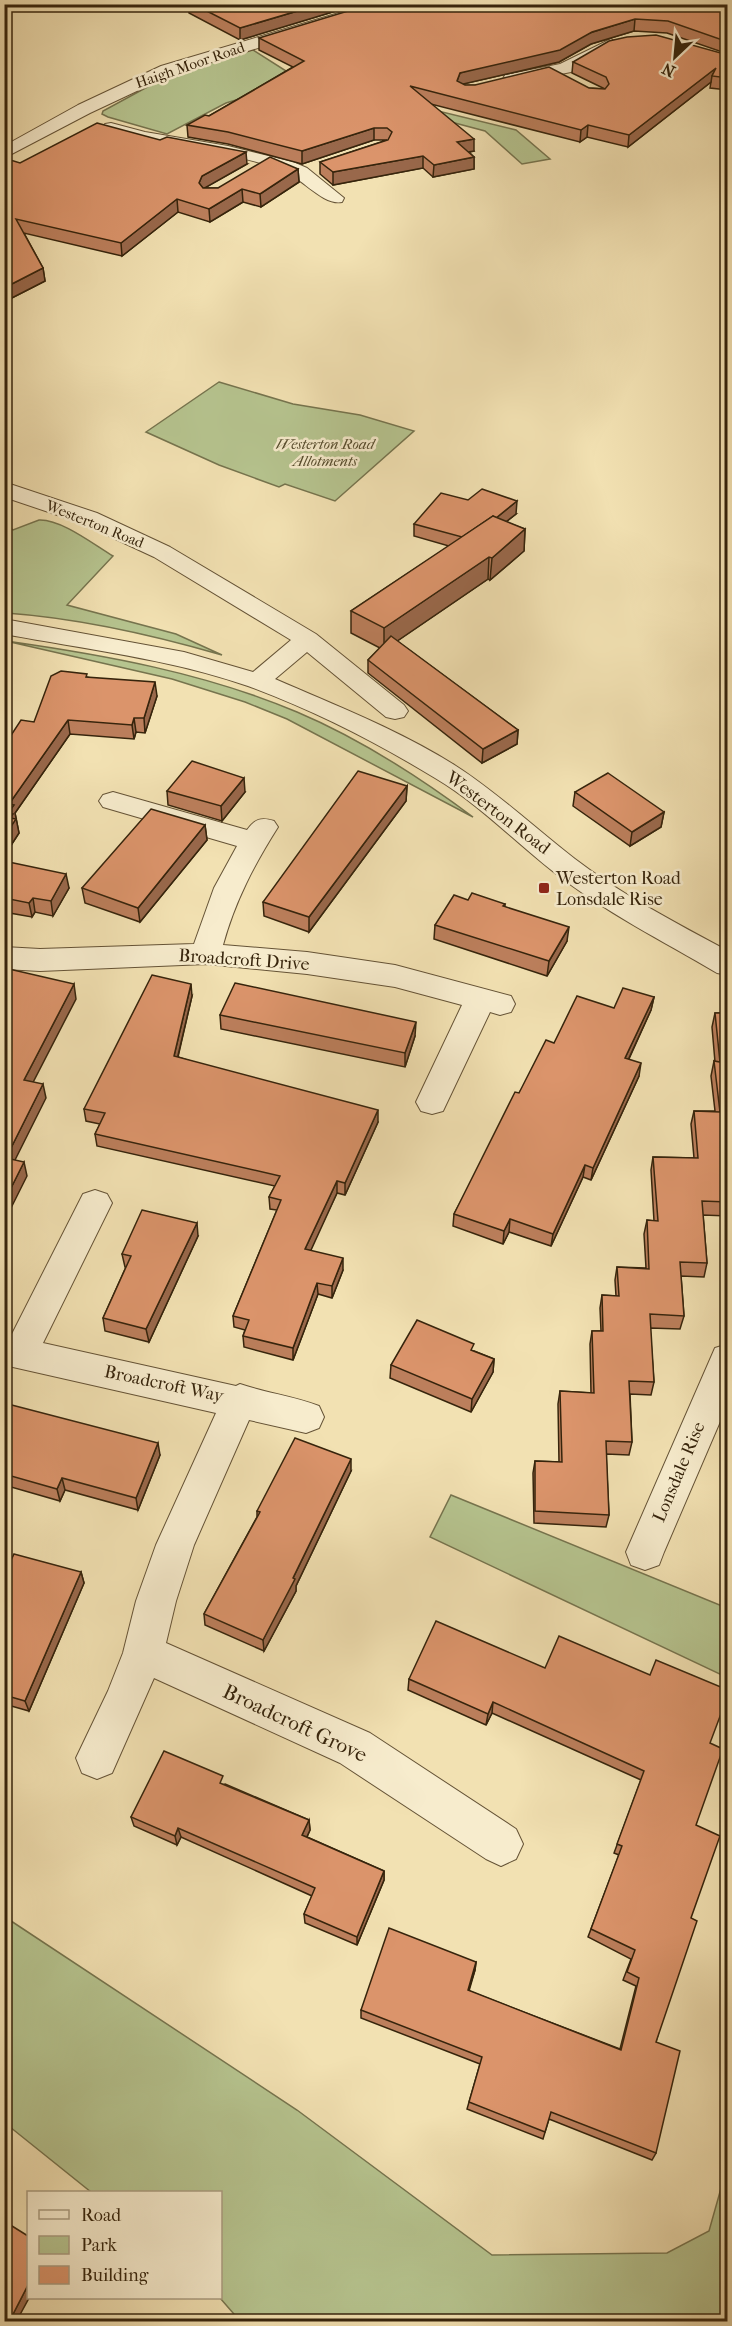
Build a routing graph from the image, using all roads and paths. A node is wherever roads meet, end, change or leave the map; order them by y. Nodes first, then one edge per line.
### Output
1 (387, 4) edge
2 (627, 39) edge
3 (552, 72) junction
4 (570, 81) edge
5 (493, 85) edge
6 (70, 117) junction
7 (4, 153) edge
8 (268, 161) junction
9 (324, 164) edge
10 (249, 172) edge
11 (301, 172) junction
12 (335, 198) dead end
13 (4, 489) edge
14 (4, 626) edge
15 (306, 639) junction
16 (257, 681) junction
17 (395, 711) dead end
18 (113, 801) dead end
19 (206, 954) junction
20 (4, 958) edge
21 (728, 965) edge
22 (432, 1102) dead end
23 (95, 1203) dead end
24 (13, 1351) edge
25 (728, 1359) edge
26 (240, 1400) junction
27 (306, 1417) dead end
28 (645, 1552) dead end
29 (143, 1653) junction
30 (97, 1758) dead end
31 (501, 1844) dead end

1 - 6 street, Haigh Moor Road
2 - 3 street
3 - 4 street
3 - 5 street
6 - 7 street, Haigh Moor Road
6 - 8 street
8 - 10 street
8 - 11 street
9 - 11 street
11 - 12 street
13 - 15 street, Westerton Road
14 - 16 street, Westerton Road
15 - 16 street
15 - 17 street, Westerton Road
16 - 21 street, Westerton Road
18 - 19 street
19 - 20 street, Broadcroft Drive
19 - 22 street, Broadcroft Drive
23 - 24 street, Broadcroft Way
24 - 26 street, Broadcroft Way
25 - 28 street, Lonsdale Rise
26 - 27 street, Broadcroft Way
26 - 29 street
29 - 30 street
29 - 31 street, Broadcroft Grove

